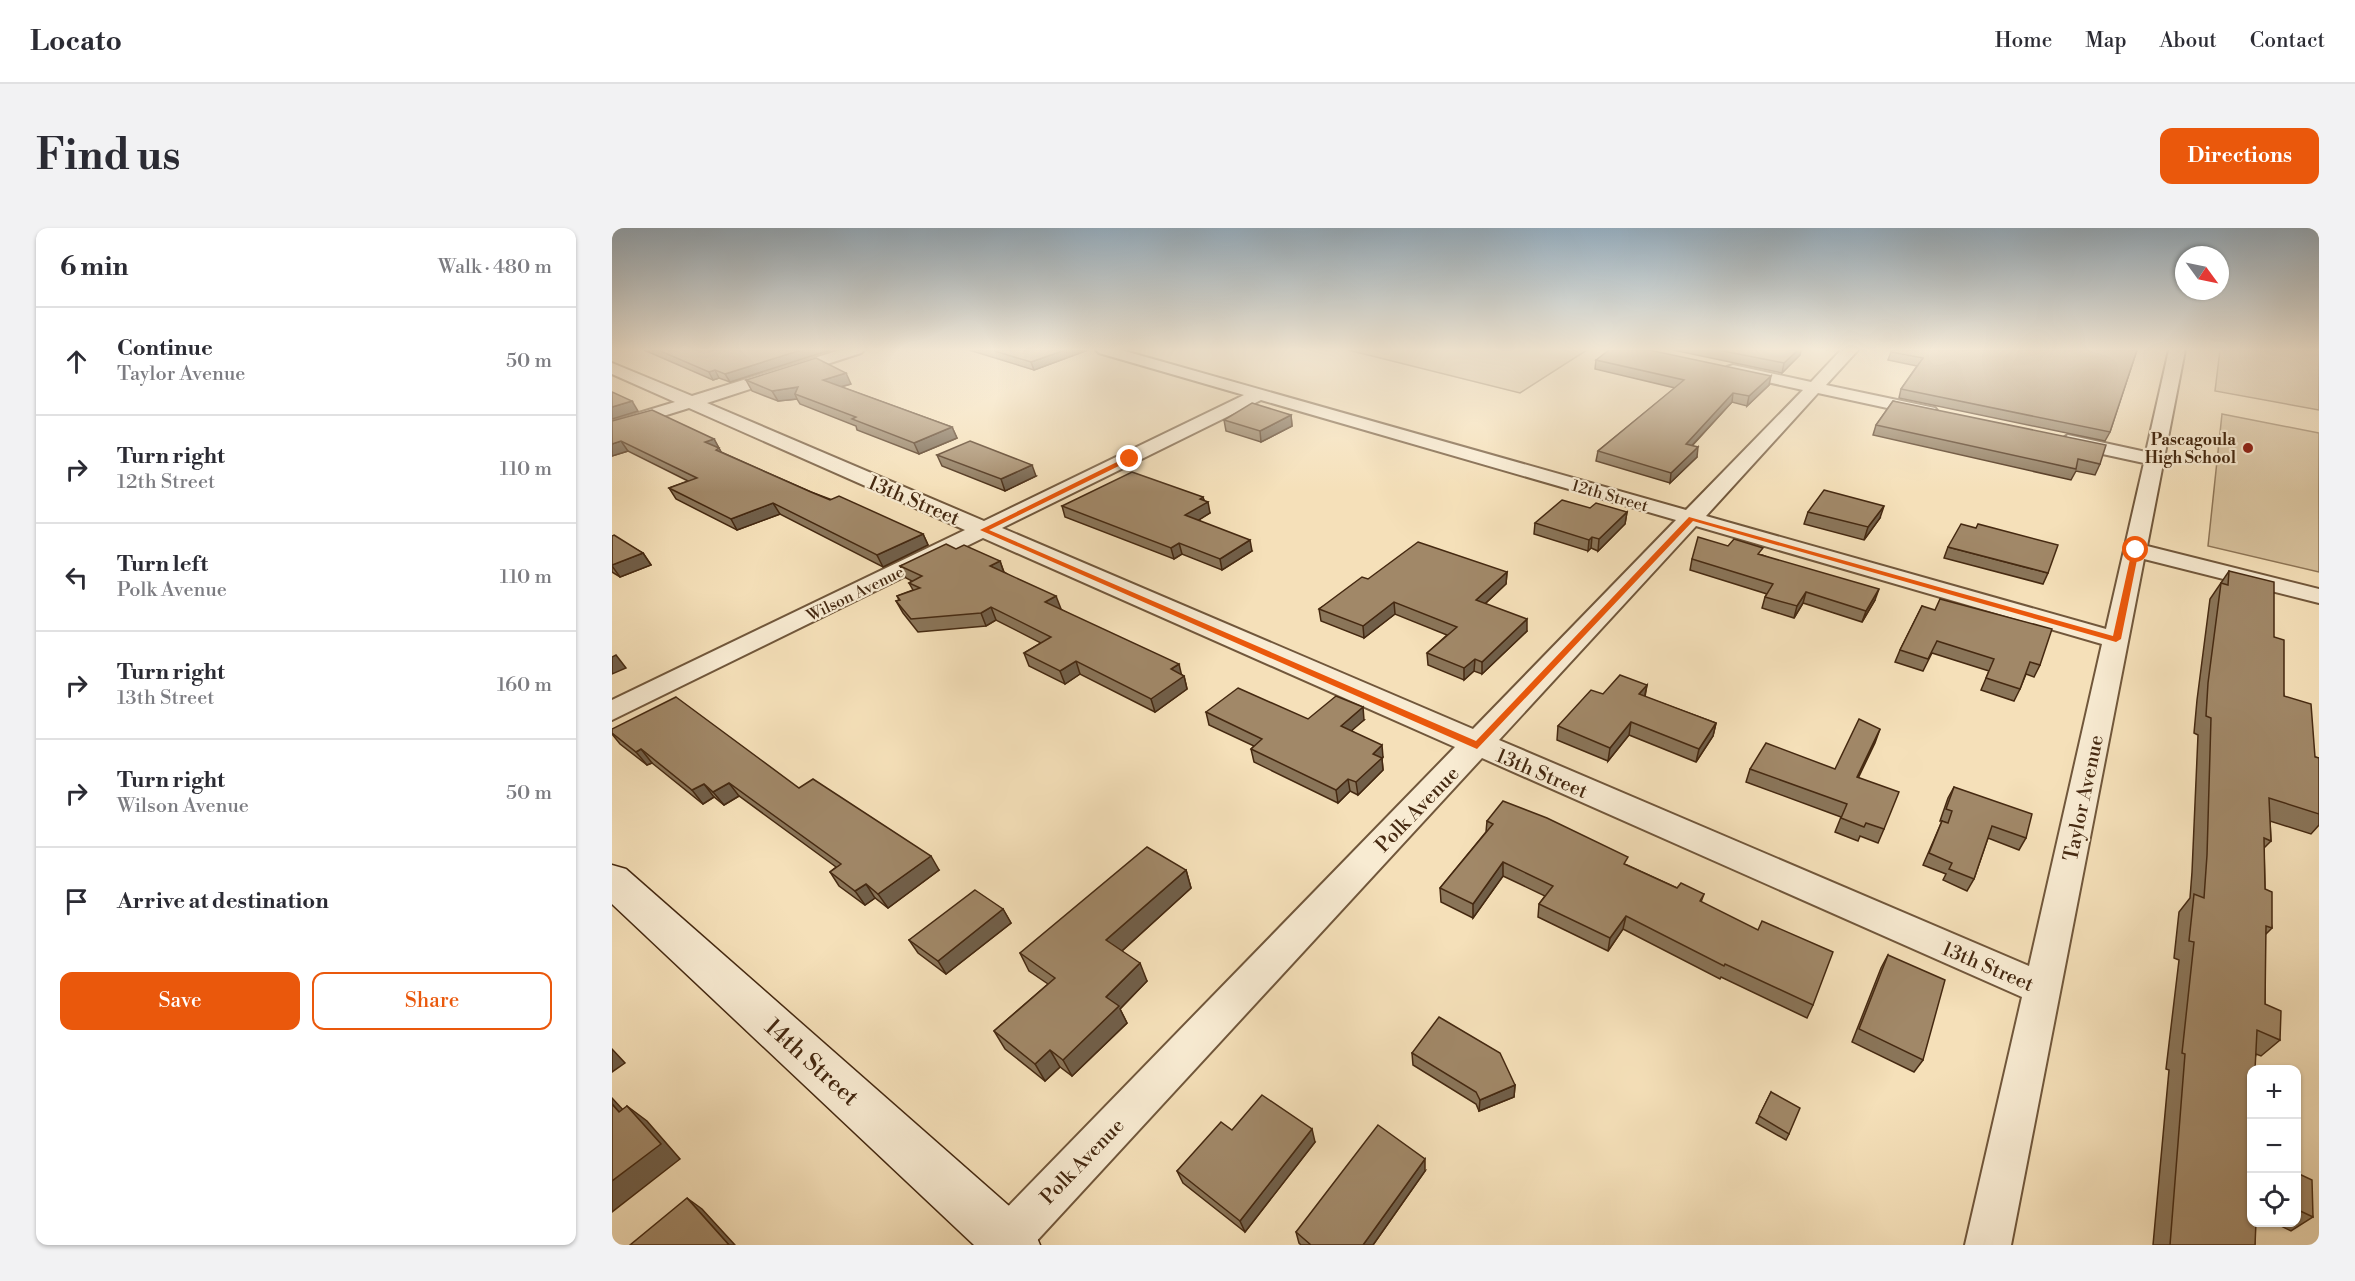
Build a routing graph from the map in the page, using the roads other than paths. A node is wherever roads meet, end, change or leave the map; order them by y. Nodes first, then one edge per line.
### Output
1 (680, 397) edge
2 (704, 397) edge
3 (1253, 397) edge
4 (1272, 397) edge
5 (1806, 397) edge
6 (1863, 397) edge
7 (2167, 397) edge
8 (690, 402) junction
9 (1943, 415) edge
10 (612, 427) edge
11 (2048, 437) edge
12 (2153, 459) junction
13 (1692, 518) junction
14 (983, 530) junction
15 (2136, 550) junction
16 (2319, 596) edge
17 (2116, 639) junction
18 (612, 711) edge
19 (1477, 745) junction
20 (612, 880) edge
21 (2043, 989) junction
22 (1010, 1242) edge
23 (1988, 1245) edge

1 - 8 street, 13th Street
2 - 8 street
3 - 14 street, Wilson Avenue
4 - 13 street, 12th Street
5 - 13 street, Polk Avenue
6 - 9 street
7 - 12 street, Taylor Avenue
8 - 10 street
8 - 14 street, 13th Street
11 - 12 street
12 - 15 street, Taylor Avenue
13 - 17 street, 12th Street
13 - 19 street, Polk Avenue
14 - 18 street, Wilson Avenue
14 - 19 street, 13th Street
15 - 16 street
15 - 17 street, Taylor Avenue
17 - 21 street, Taylor Avenue
19 - 21 street, 13th Street
19 - 22 street, Polk Avenue
20 - 22 street, 14th Street
21 - 23 street, Taylor Avenue

